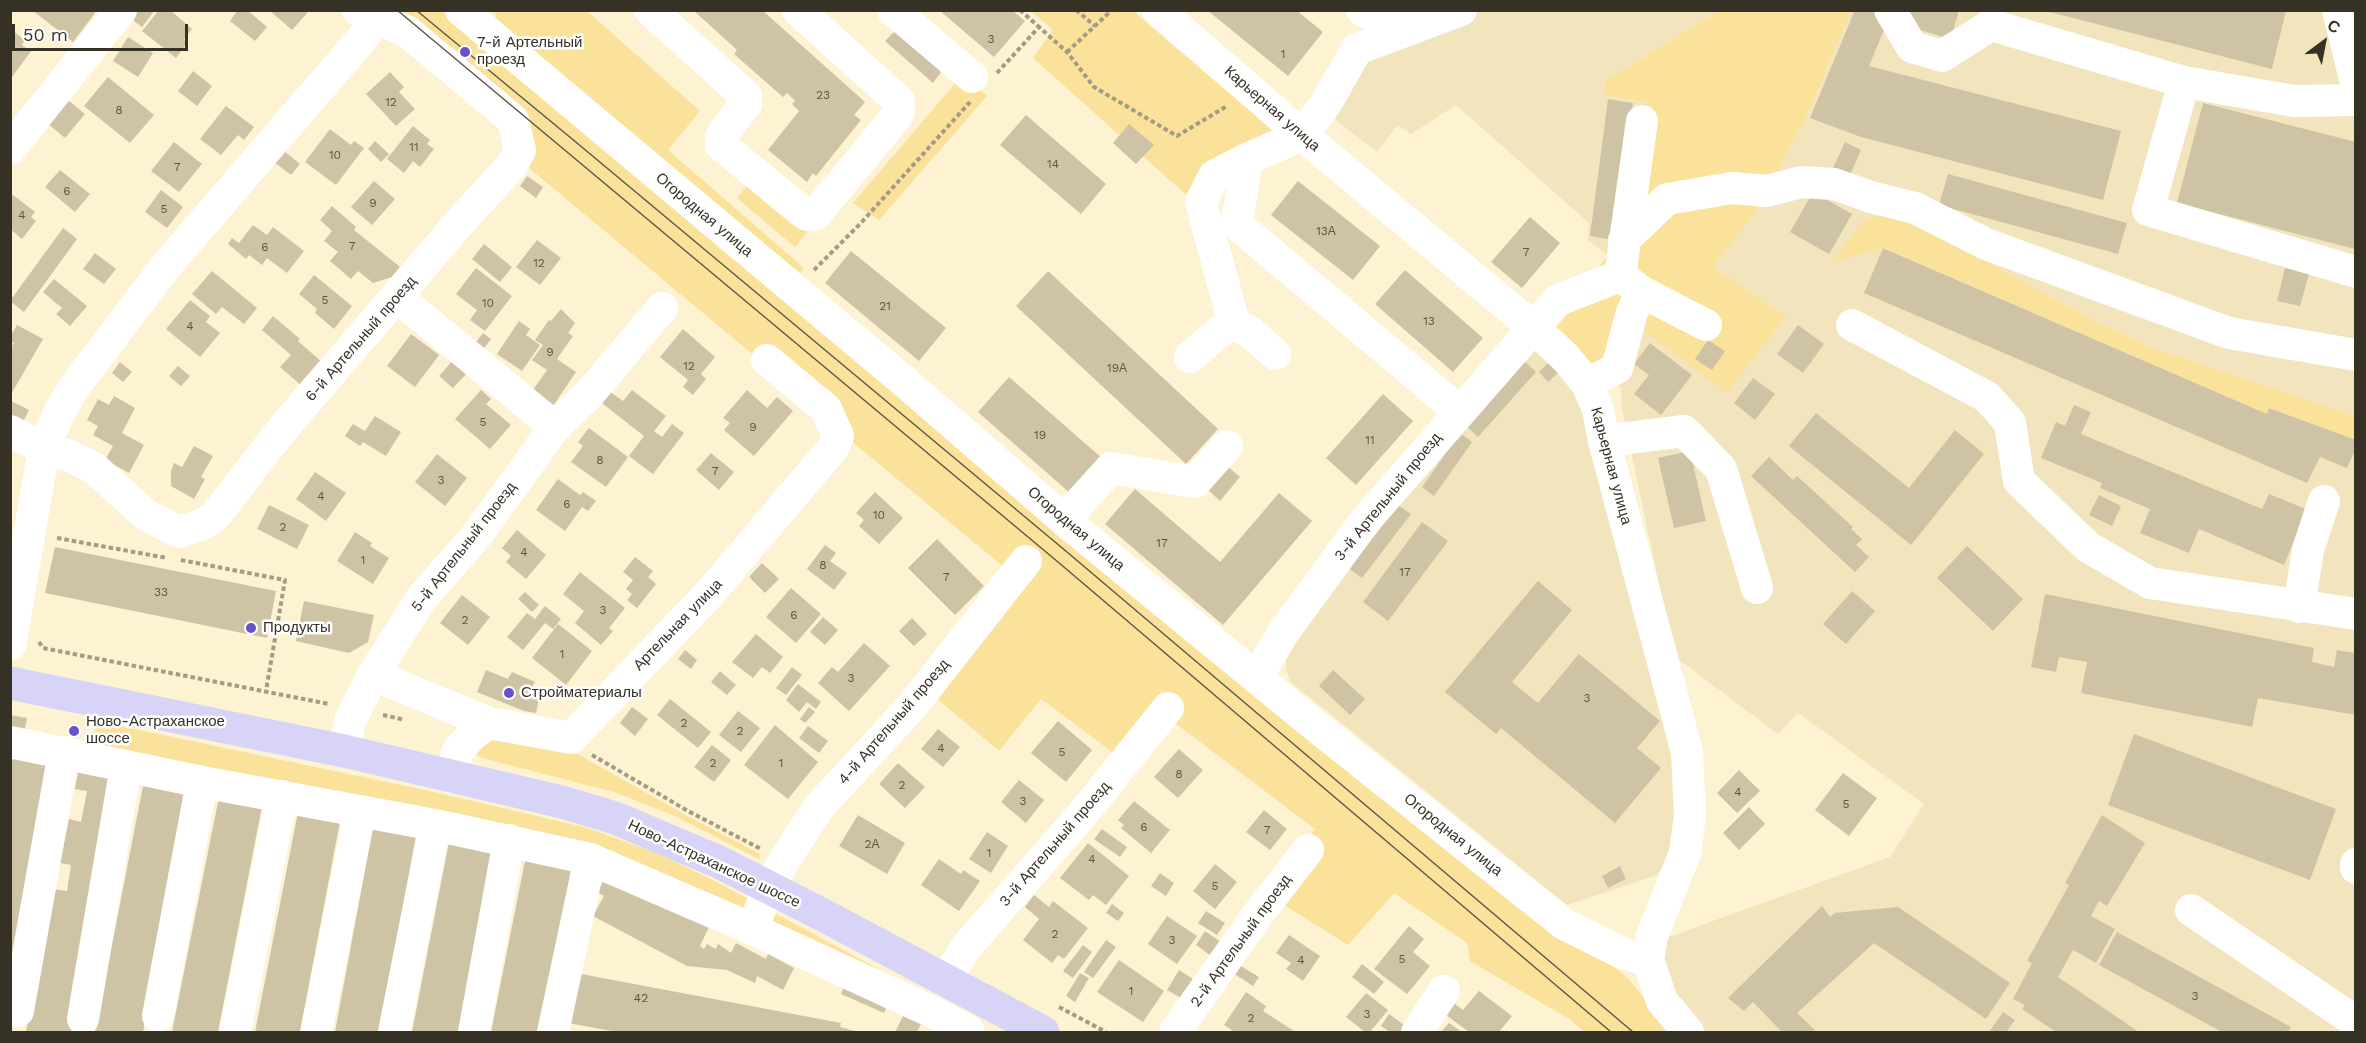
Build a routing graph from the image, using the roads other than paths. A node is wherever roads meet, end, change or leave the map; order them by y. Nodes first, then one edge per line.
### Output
1 (121, 10) edge
2 (650, 10) edge
3 (798, 10) edge
4 (893, 10) edge
5 (1158, 10) edge
6 (1362, 10) edge
7 (1397, 10) edge
8 (1461, 10) edge
9 (1890, 10) edge
10 (2338, 10) edge
11 (464, 11) edge
12 (368, 13) edge
13 (1991, 18) edge
14 (2184, 82) junction
15 (981, 83) road end
16 (2355, 83) edge
17 (2355, 100) edge
18 (1642, 121) dead end
19 (1302, 135) junction
20 (10, 149) edge
21 (1247, 159) junction
22 (1624, 240) junction
23 (2355, 272) edge
24 (1631, 284) junction
25 (399, 295) junction
26 (662, 308) dead end
27 (1234, 323) junction
28 (1706, 325) dead end
29 (1852, 325) dead end
30 (1534, 328) junction
31 (1275, 354) dead end
32 (2355, 355) edge
33 (1190, 357) dead end
34 (767, 360) dead end
35 (1587, 384) junction
36 (1459, 411) junction
37 (555, 428) junction
38 (10, 431) edge
39 (1604, 441) junction
40 (1227, 446) dead end
41 (44, 449) junction
42 (2324, 501) dead end
43 (1064, 520) junction
44 (1026, 561) dead end
45 (1757, 588) dead end
46 (2299, 607) junction
47 (2355, 614) edge
48 (24, 642) edge
49 (373, 675) junction
50 (1257, 677) junction
51 (10, 683) edge
52 (1168, 708) dead end
53 (489, 723) junction
54 (10, 742) edge
55 (344, 751) junction
56 (64, 752) junction
57 (126, 766) junction
58 (451, 777) junction
59 (202, 782) junction
60 (282, 796) junction
61 (360, 812) junction
62 (435, 825) junction
63 (509, 840) junction
64 (1308, 850) dead end
65 (590, 859) junction
66 (770, 888) junction
67 (2191, 910) dead end
68 (752, 929) junction
69 (1648, 960) junction
70 (945, 981) junction
71 (1444, 991) dead end
72 (18, 1011) dead end
73 (158, 1016) dead end
74 (82, 1019) dead end
75 (2355, 1022) edge
76 (934, 1024) edge
77 (236, 1027) dead end
78 (317, 1028) dead end
79 (394, 1032) edge
80 (474, 1032) edge
81 (553, 1032) edge
82 (969, 1032) edge
83 (1043, 1032) edge
84 (1175, 1032) edge
85 (1418, 1032) edge
86 (1688, 1032) edge

1 - 20 street
2 - 3 street
4 - 15 street
5 - 19 street, Карьерная улица
6 - 7 street
8 - 19 street
9 - 13 street
10 - 16 street
11 - 43 street, Огородная улица
12 - 25 street, 6-й Артельный проезд
12 - 41 street
13 - 14 street
14 - 17 street
14 - 23 street
18 - 22 street
19 - 21 street
19 - 30 street, Карьерная улица
21 - 27 street
21 - 36 street
22 - 24 street
22 - 32 street
24 - 28 street
24 - 30 street, 3-й Артельный проезд
24 - 35 street
25 - 37 street
25 - 41 street, 6-й Артельный проезд
26 - 37 street, 5-й Артельный проезд
27 - 31 street
27 - 33 street
29 - 46 street
30 - 35 street, Карьерная улица
30 - 36 street, 3-й Артельный проезд
34 - 53 street, Артельная улица
35 - 39 street, Карьерная улица
36 - 50 street, 3-й Артельный проезд
37 - 49 street, 5-й Артельный проезд
38 - 41 street
39 - 45 street
39 - 69 street, Карьерная улица
40 - 43 street
41 - 48 street
42 - 46 street
43 - 50 street, Огородная улица
44 - 66 street, 4-й Артельный проезд
46 - 47 street
49 - 53 street
49 - 55 street, 5-й Артельный проезд
50 - 69 street, Огородная улица
51 - 55 main road, Ново-Астраханское шоссе
52 - 70 street, 3-й Артельный проезд
53 - 58 street
54 - 56 street
55 - 58 main road, Ново-Астраханское шоссе
56 - 57 street
56 - 72 street
57 - 59 street
57 - 74 street
58 - 66 main road, Ново-Астраханское шоссе
59 - 60 street
59 - 73 street
60 - 61 street
60 - 77 street
61 - 62 street
61 - 78 street
62 - 63 street
62 - 79 street
63 - 65 street
63 - 80 street
64 - 84 street, 2-й Артельный проезд
65 - 68 street
65 - 81 street
66 - 68 street, 4-й Артельный проезд
66 - 70 main road, Ново-Астраханское шоссе
67 - 75 street
68 - 76 street
69 - 86 street
70 - 83 main road, Ново-Астраханское шоссе
71 - 85 street
76 - 82 street

